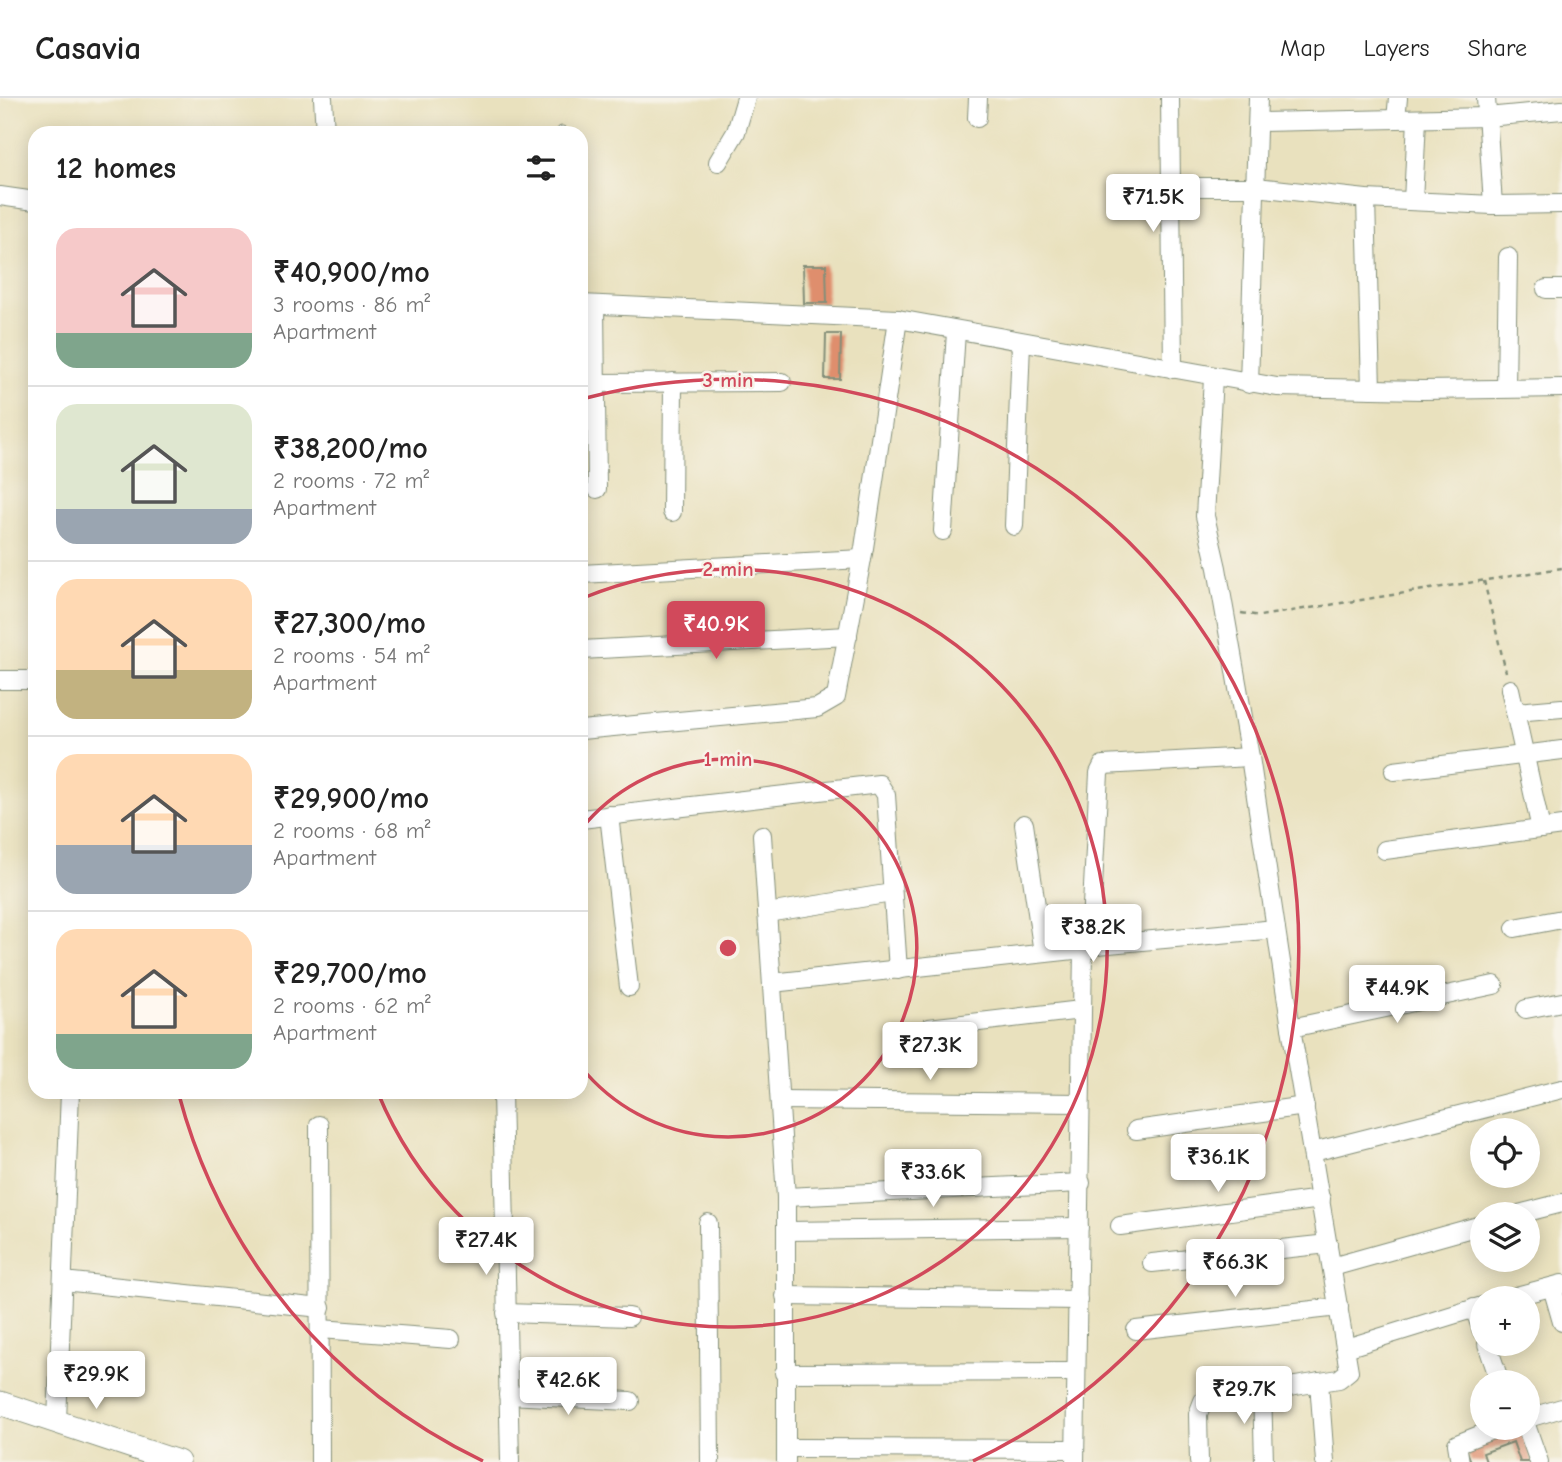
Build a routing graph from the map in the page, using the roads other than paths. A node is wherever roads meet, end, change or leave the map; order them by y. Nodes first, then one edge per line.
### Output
1 (323, 98) edge
2 (746, 98) edge
3 (978, 98) edge
4 (1170, 98) edge
5 (1258, 98) edge
6 (1398, 98) edge
7 (1486, 98) edge
8 (1562, 110) edge
9 (1487, 117) junction
10 (977, 118) dead end
11 (1417, 119) junction
12 (1396, 120) junction
13 (1258, 122) junction
14 (325, 126) edge
15 (718, 162) dead end
16 (1171, 187) junction
17 (1256, 187) junction
18 (0, 197) edge
19 (1366, 199) junction
20 (28, 200) edge
21 (1413, 201) junction
22 (1562, 204) edge
23 (1493, 205) junction
24 (1508, 257) dead end
25 (588, 305) edge
26 (898, 320) junction
27 (956, 332) junction
28 (1021, 343) junction
29 (1173, 369) junction
30 (1213, 378) junction
31 (673, 382) junction
32 (782, 382) dead end
33 (596, 383) junction
34 (1249, 384) junction
35 (1506, 388) junction
36 (1562, 388) edge
37 (1371, 389) junction
38 (597, 489) dead end
39 (672, 512) dead end
40 (1014, 526) dead end
41 (943, 531) dead end
42 (862, 559) junction
43 (588, 575) edge
44 (848, 636) junction
45 (588, 650) edge
46 (0, 680) edge
47 (28, 680) edge
48 (1510, 689) road end
49 (1562, 708) edge
50 (1515, 712) junction
51 (588, 729) edge
52 (1562, 750) edge
53 (1525, 754) junction
54 (1250, 757) junction
55 (1394, 771) dead end
56 (609, 815) junction
57 (588, 818) edge
58 (1024, 824) dead end
59 (1562, 826) edge
60 (1541, 829) junction
61 (762, 835) dead end
62 (1385, 850) dead end
63 (892, 893) junction
64 (767, 913) junction
65 (1562, 919) edge
66 (1515, 928) dead end
67 (1276, 929) junction
68 (1084, 947) junction
69 (1043, 953) junction
70 (898, 970) junction
71 (772, 983) junction
72 (1494, 985) dead end
73 (629, 987) dead end
74 (1562, 1002) edge
75 (1527, 1009) dead end
76 (1081, 1010) junction
77 (929, 1027) dead end
78 (1291, 1028) junction
79 (1562, 1089) edge
80 (70, 1099) edge
81 (502, 1099) edge
82 (780, 1100) junction
83 (1079, 1103) junction
84 (1305, 1107) junction
85 (319, 1125) dead end
86 (1136, 1130) dead end
87 (1312, 1152) junction
88 (1080, 1183) junction
89 (786, 1197) junction
90 (1321, 1199) junction
91 (1562, 1203) edge
92 (1540, 1209) edge
93 (708, 1223) dead end
94 (1120, 1226) dead end
95 (1079, 1227) junction
96 (1470, 1228) edge
97 (787, 1231) junction
98 (1328, 1244) junction
99 (1152, 1263) dead end
100 (1332, 1267) junction
101 (63, 1281) junction
102 (1557, 1285) edge
103 (1540, 1290) edge
104 (785, 1296) junction
105 (1078, 1300) junction
106 (1339, 1307) junction
107 (321, 1308) junction
108 (1470, 1309) edge
109 (506, 1313) junction
110 (629, 1317) dead end
111 (1562, 1322) edge
112 (321, 1329) junction
113 (1136, 1330) dead end
114 (451, 1339) dead end
115 (1346, 1348) junction
116 (1076, 1372) junction
117 (784, 1373) junction
118 (1319, 1382) junction
119 (1262, 1389) junction
120 (508, 1395) junction
121 (630, 1401) dead end
122 (0, 1403) edge
123 (1562, 1408) edge
124 (1540, 1414) edge
125 (57, 1421) junction
126 (1470, 1439) edge
127 (1531, 1440) edge
128 (786, 1455) edge
129 (1075, 1456) edge
130 (178, 1462) edge
131 (320, 1462) edge
132 (510, 1462) edge
133 (710, 1462) edge
134 (1199, 1462) edge
135 (1264, 1462) edge
136 (1325, 1462) edge
137 (1460, 1462) edge
138 (1539, 1462) edge

1 - 14 street
2 - 15 street
3 - 10 street
4 - 16 street
5 - 13 street
6 - 12 street
7 - 9 street
8 - 9 street
9 - 11 street
9 - 23 street
11 - 12 street
11 - 21 street
12 - 13 street
13 - 17 street
16 - 17 street
16 - 29 street
17 - 19 street
17 - 34 street
18 - 20 street
19 - 21 street
19 - 37 street
21 - 23 street
22 - 23 street
24 - 35 street
25 - 26 street
25 - 33 street
26 - 27 street
26 - 42 street
27 - 28 street
27 - 41 street
28 - 29 street
28 - 40 street
29 - 30 street
30 - 34 street
30 - 54 street
31 - 32 street
31 - 33 street
31 - 39 street
33 - 38 street
34 - 37 street
35 - 36 street
35 - 37 street
42 - 43 street
42 - 44 street
44 - 45 street
44 - 51 street
46 - 47 street
48 - 50 street
49 - 50 street
50 - 53 street
52 - 53 street
53 - 55 street
53 - 60 street
54 - 67 street
54 - 68 street
56 - 57 street
56 - 63 street
56 - 73 street
58 - 69 street
59 - 60 street
60 - 62 street
61 - 64 street
63 - 64 street
63 - 70 street
64 - 71 street
65 - 66 street
67 - 68 street
67 - 78 street
68 - 69 street
68 - 76 street
69 - 70 street
70 - 71 street
71 - 82 street
72 - 78 street
74 - 75 street
76 - 77 street
76 - 83 street
78 - 84 street
79 - 87 street
80 - 101 street
81 - 109 street
82 - 83 street
82 - 89 street
83 - 88 street
84 - 86 street
84 - 87 street
85 - 107 street
87 - 90 street
88 - 89 street
88 - 95 street
89 - 97 street
90 - 94 street
90 - 98 street
91 - 92 street
93 - 133 street
95 - 97 street
95 - 105 street
96 - 100 street
97 - 104 street
98 - 99 street
98 - 100 street
100 - 106 street
101 - 107 street
101 - 125 street
102 - 103 street
102 - 111 street
104 - 105 street
104 - 117 street
105 - 116 street
106 - 113 street
106 - 115 street
107 - 112 street
108 - 115 street
109 - 110 street
109 - 120 street
112 - 114 street
112 - 131 street
115 - 118 street
116 - 117 street
116 - 129 street
117 - 128 street
118 - 119 street
118 - 136 street
119 - 134 street
119 - 135 street
120 - 121 street
120 - 132 street
122 - 125 street
123 - 124 street
125 - 130 street
126 - 137 street
127 - 138 street
128 - 129 street

